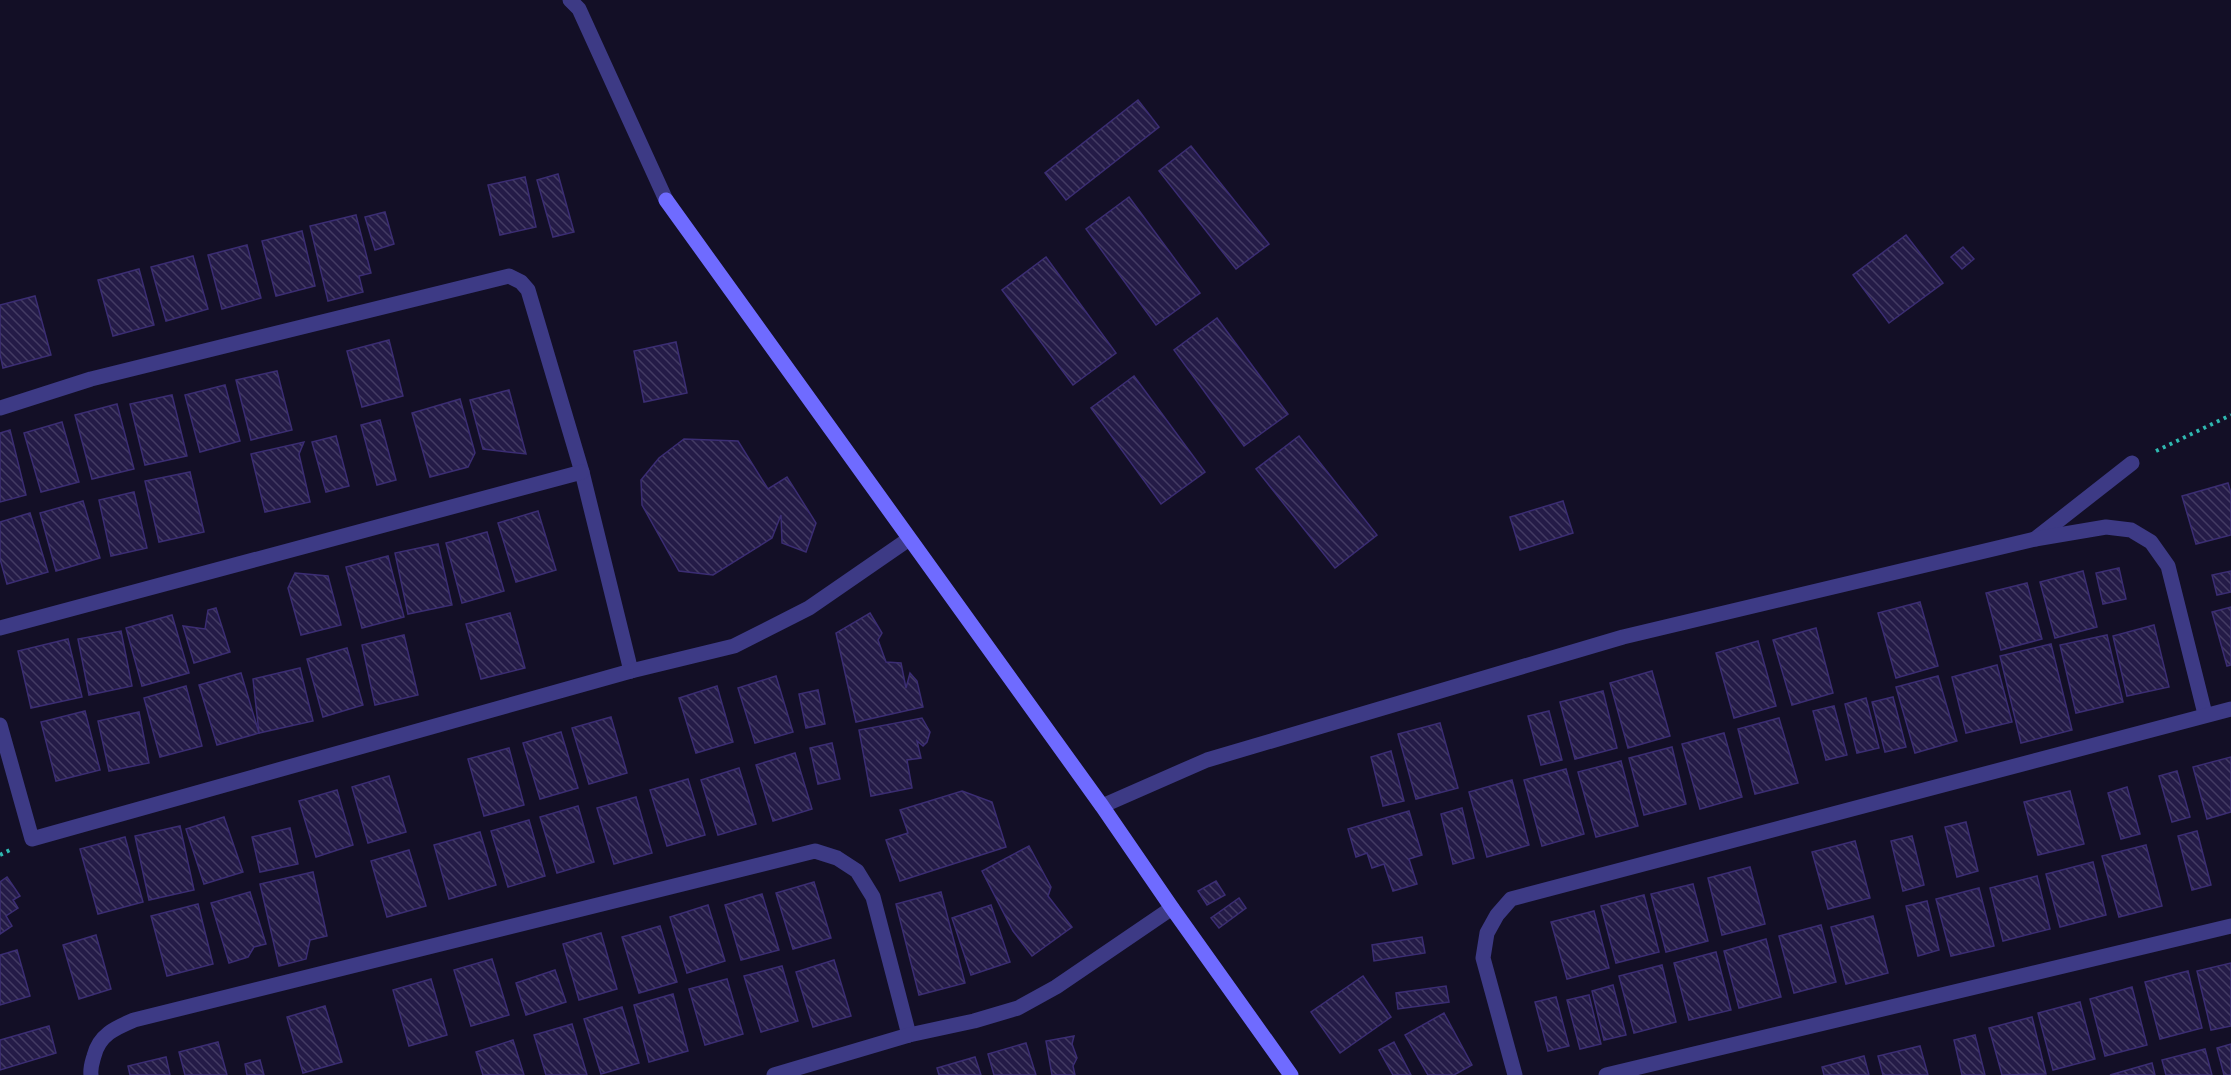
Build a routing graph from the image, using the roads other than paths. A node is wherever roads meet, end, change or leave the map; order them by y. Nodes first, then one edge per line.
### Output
1 (570, 0) edge
2 (0, 408) edge
3 (2132, 463) road end
4 (582, 471) junction
5 (909, 539) junction
6 (2035, 539) junction
7 (0, 628) edge
8 (631, 671) junction
9 (2231, 709) edge
10 (2205, 714) junction
11 (0, 725) edge
12 (1102, 806) junction
13 (1172, 908) junction
14 (2231, 926) edge
15 (909, 1035) junction
16 (91, 1075) edge
17 (774, 1075) edge
18 (1290, 1075) edge
19 (1515, 1075) edge
20 (1606, 1075) edge

1 - 5 street
2 - 4 street
3 - 6 street
4 - 7 street
4 - 8 street
5 - 8 street
5 - 12 street
6 - 10 street
6 - 12 street
8 - 11 street
9 - 10 street
10 - 19 street
12 - 13 street
13 - 15 street
13 - 18 street
14 - 20 street
15 - 16 street
15 - 17 street

